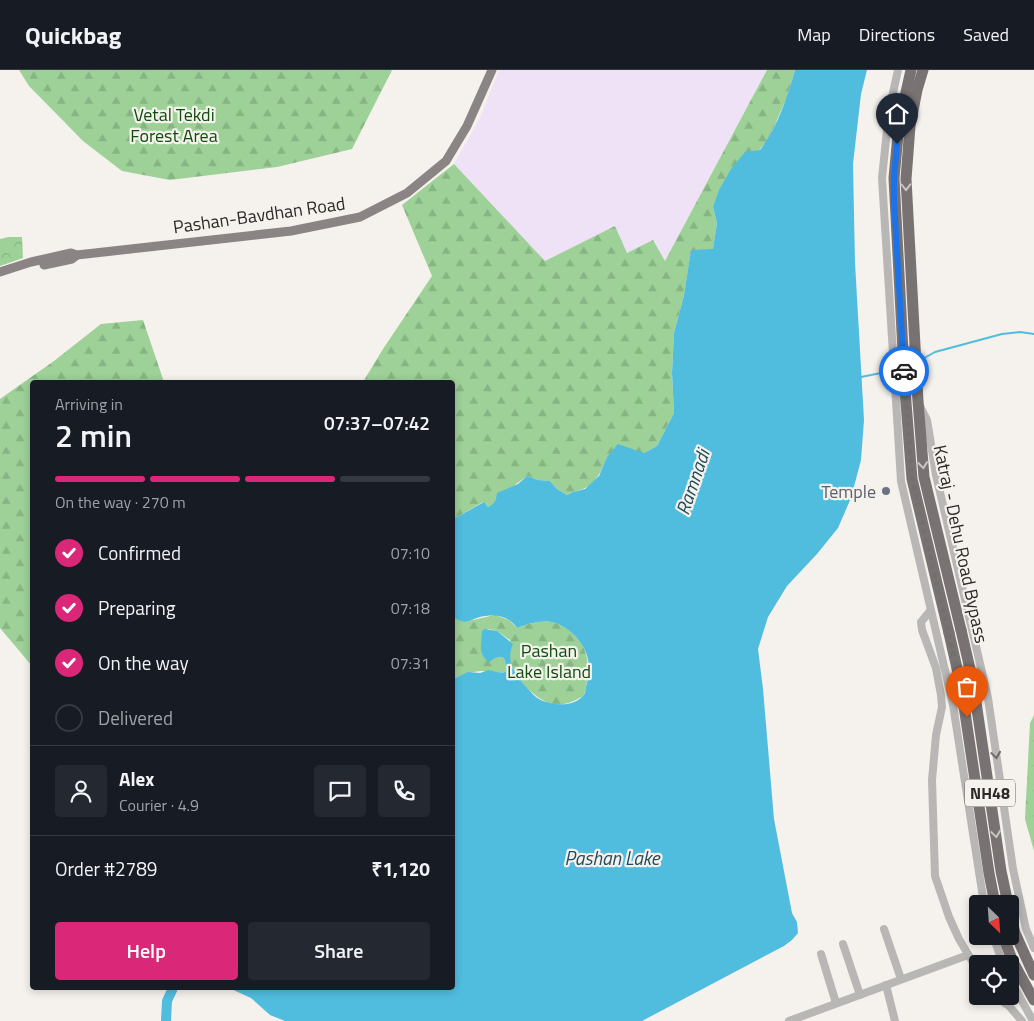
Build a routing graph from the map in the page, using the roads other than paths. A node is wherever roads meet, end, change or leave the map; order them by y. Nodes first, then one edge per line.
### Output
1 (492, 70) edge
2 (898, 70) edge
3 (911, 70) edge
4 (923, 70) edge
5 (77, 255) junction
6 (0, 272) edge
7 (0, 277) edge
8 (898, 350) junction
9 (917, 395) junction
10 (902, 427) junction
11 (930, 610) junction
12 (980, 661) junction
13 (945, 668) junction
14 (955, 715) junction
15 (938, 722) junction
16 (988, 895) edge
17 (988, 895) edge
18 (1006, 895) edge
19 (1019, 928) edge
20 (884, 929) dead end
21 (1021, 932) junction
22 (843, 944) dead end
23 (1007, 945) edge
24 (1034, 948) edge
25 (821, 954) dead end
26 (968, 955) joint
27 (1034, 975) edge
28 (901, 979) junction
29 (886, 985) junction
30 (860, 995) junction
31 (1019, 996) edge
32 (1034, 1000) edge
33 (836, 1003) junction
34 (1008, 1005) edge
35 (789, 1021) edge
36 (895, 1021) edge
37 (1022, 1021) edge
38 (1032, 1021) edge

1 - 5 main road, Pashan-Bavdhan Road
2 - 8 street
3 - 8 highway, Katraj - Dehu Road Bypass / NH48
4 -> 9 highway, Katraj - Dehu Road Bypass / NH48
5 - 6 main road, Pashan-Bavdhan Road
5 - 7 main road, Pashan-Bavdhan Road
8 - 10 highway, Katraj - Dehu Road Bypass / NH48
9 - 12 street
9 -> 18 highway, Katraj - Dehu Road Bypass / NH48, bridge
10 - 11 street
10 - 16 highway, Katraj - Dehu Road Bypass / NH48, bridge
11 - 13 street
11 - 15 street
12 - 13 street
12 -> 21 street
13 - 14 street
14 - 15 street
14 - 17 street
15 - 26 street
19 - 21 highway
20 - 28 street
21 - 24 street
21 - 27 highway
22 - 30 street
23 - 32 highway
25 - 33 street
26 - 28 street
28 - 29 street
29 - 30 street
29 - 36 street
30 - 33 street
31 - 38 street
33 - 35 street
34 - 37 street

